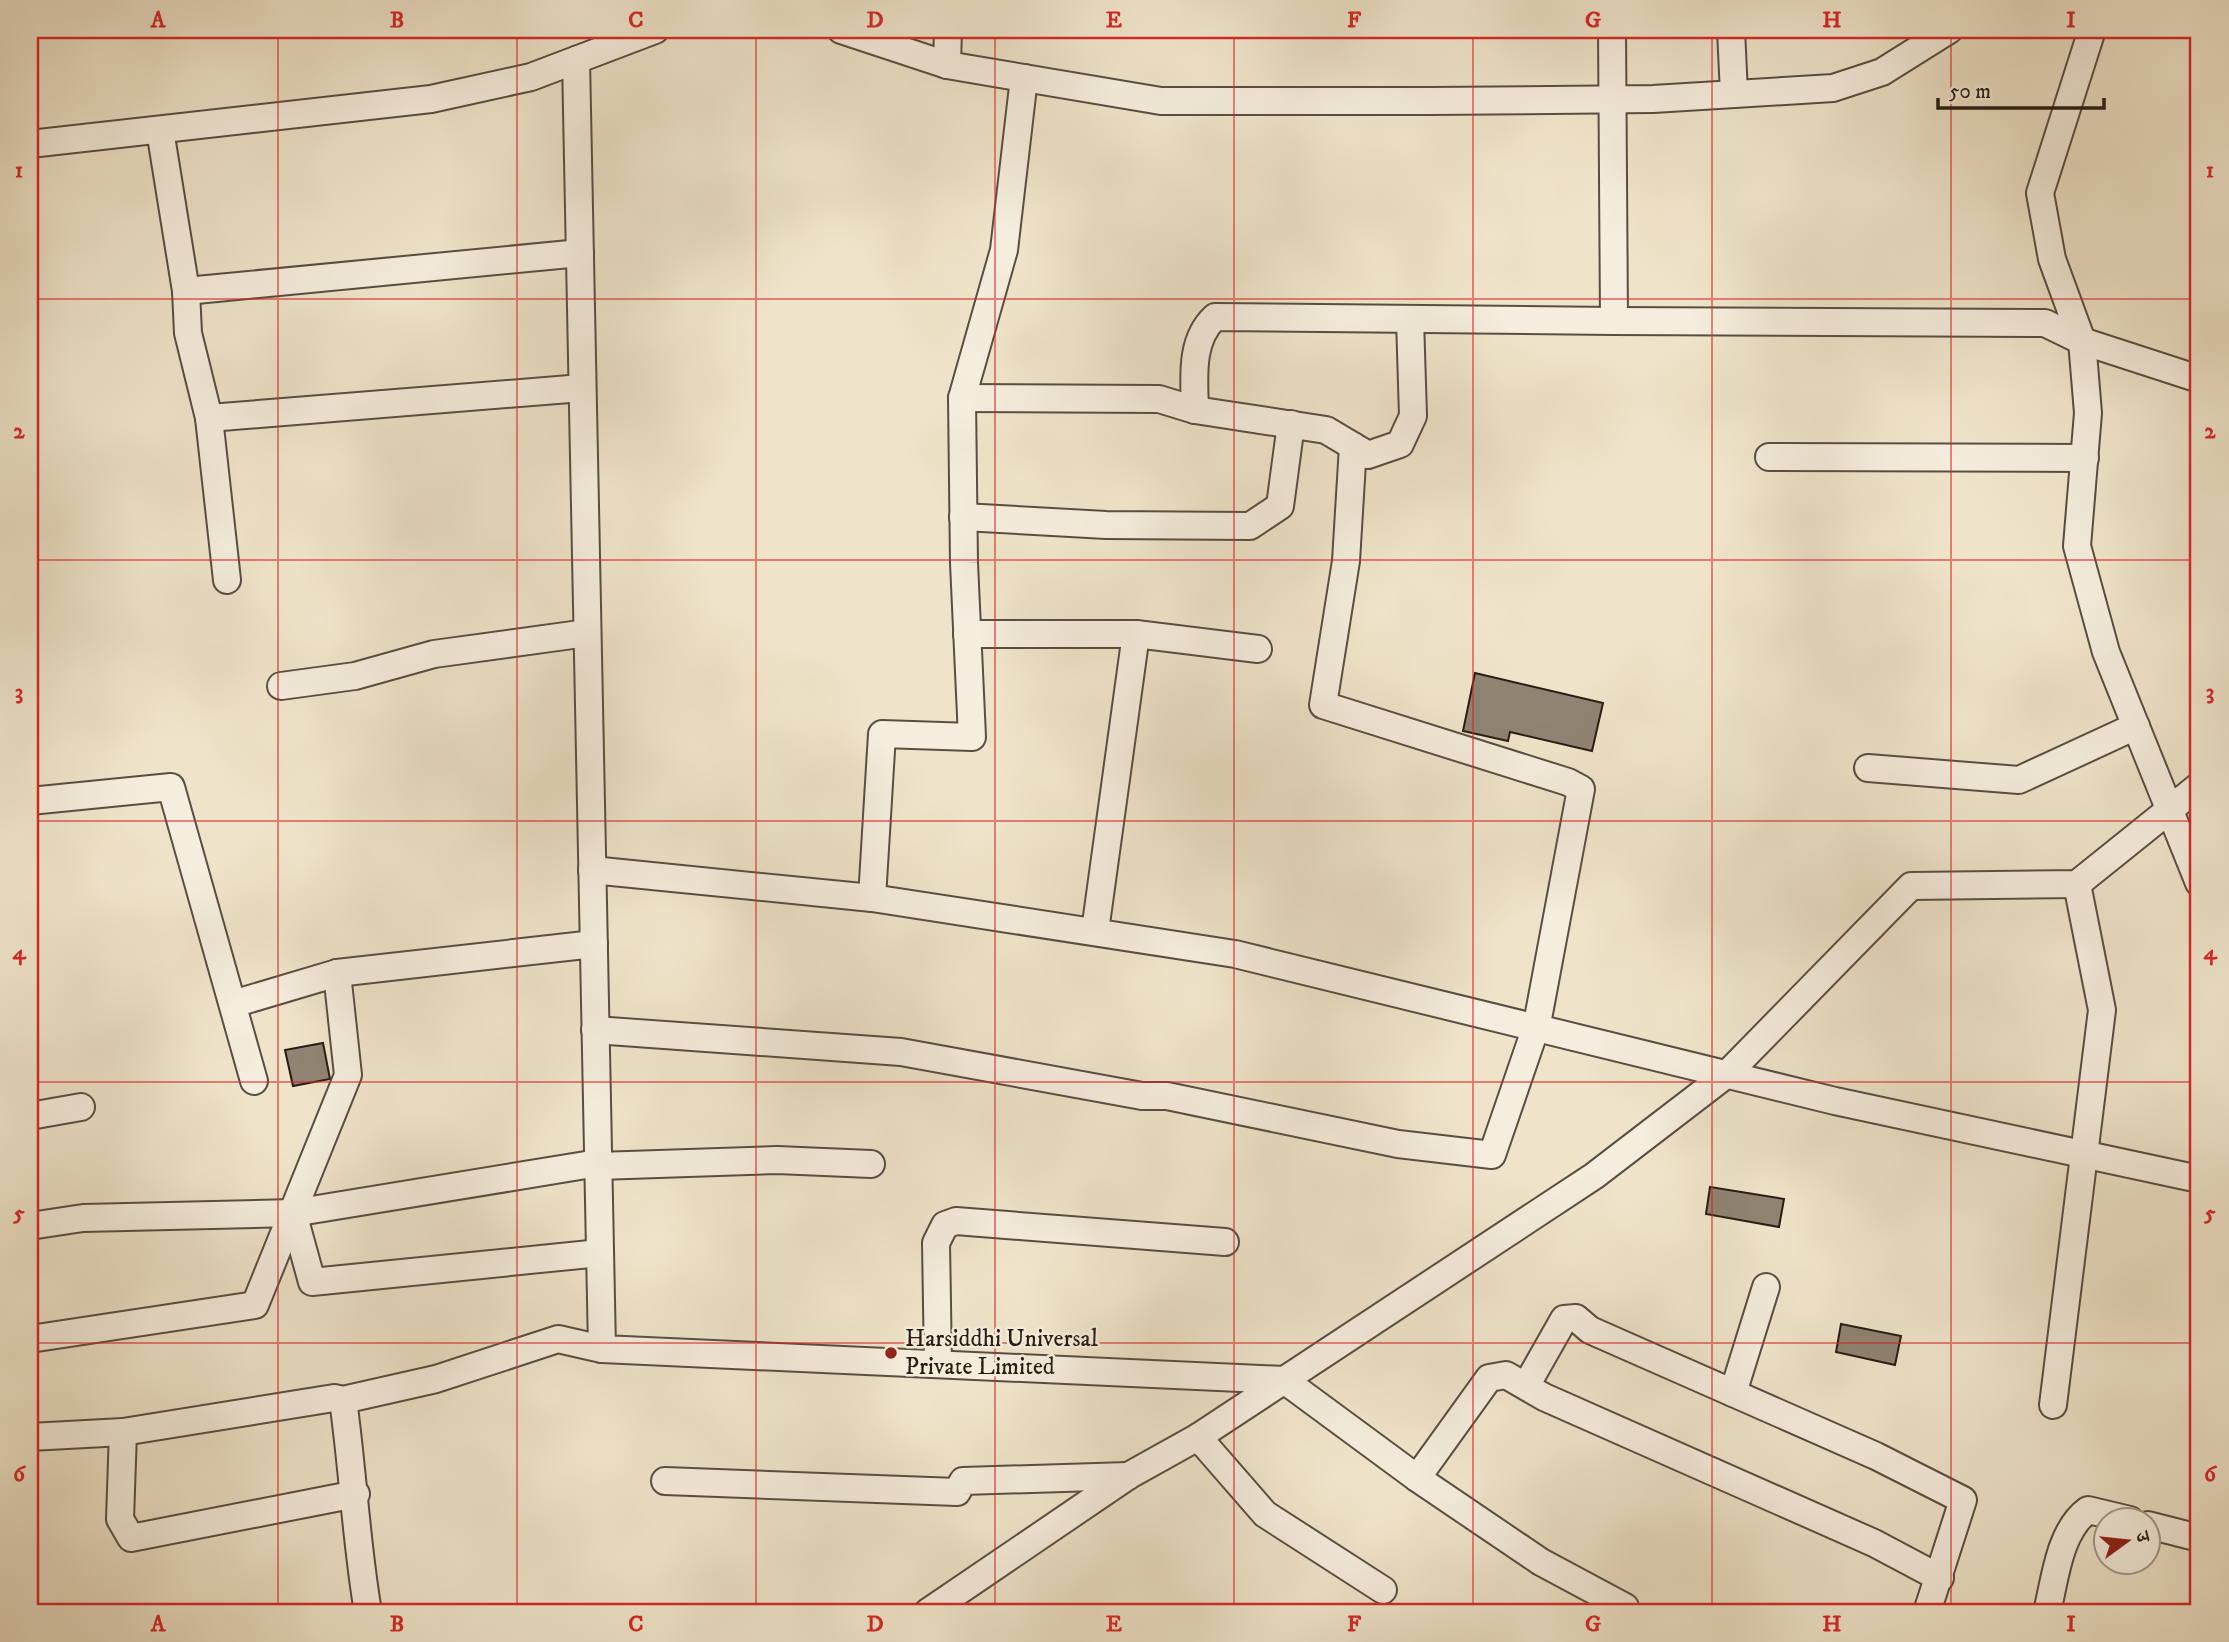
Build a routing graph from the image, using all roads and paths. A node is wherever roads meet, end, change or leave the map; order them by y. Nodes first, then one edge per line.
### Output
1 (655, 30) edge
2 (948, 30) edge
3 (1612, 30) edge
4 (1731, 30) edge
5 (1949, 30) edge
6 (2092, 30) edge
7 (850, 31) edge
8 (576, 60) junction
9 (947, 65) junction
10 (1024, 78) junction
11 (1734, 94) junction
12 (1611, 100) junction
13 (160, 130) junction
14 (30, 144) edge
15 (580, 253) junction
16 (186, 291) junction
17 (1410, 318) junction
18 (1614, 321) junction
19 (2082, 341) junction
20 (2199, 379) edge
21 (582, 387) junction
22 (962, 398) junction
23 (1195, 410) junction
24 (209, 418) junction
25 (1291, 424) junction
26 (1353, 446) junction
27 (1769, 457) dead end
28 (2085, 458) junction
29 (964, 517) junction
30 (227, 580) dead end
31 (587, 634) junction
32 (967, 634) junction
33 (1136, 634) junction
34 (1258, 649) dead end
35 (281, 686) dead end
36 (2136, 726) junction
37 (1868, 768) dead end
38 (2199, 786) edge
39 (30, 801) edge
40 (2170, 811) junction
41 (592, 870) junction
42 (2199, 883) edge
43 (2077, 884) junction
44 (872, 898) junction
45 (1094, 931) junction
46 (594, 944) junction
47 (337, 974) junction
48 (233, 1004) junction
49 (1536, 1028) junction
50 (595, 1030) junction
51 (1727, 1074) junction
52 (254, 1081) dead end
53 (81, 1107) dead end
54 (30, 1116) edge
55 (2085, 1153) junction
56 (871, 1164) dead end
57 (598, 1165) junction
58 (2199, 1179) edge
59 (293, 1213) junction
60 (30, 1226) edge
61 (1225, 1242) dead end
62 (600, 1253) junction
63 (1766, 1287) dead end
64 (30, 1339) edge
65 (602, 1349) junction
66 (938, 1364) junction
67 (1283, 1380) junction
68 (1526, 1386) junction
69 (1732, 1393) junction
70 (344, 1400) junction
71 (2053, 1405) dead end
72 (123, 1432) junction
73 (30, 1437) edge
74 (1198, 1437) junction
75 (1128, 1476) junction
76 (1417, 1478) junction
77 (665, 1481) dead end
78 (356, 1494) junction
79 (2092, 1511) edge
80 (2162, 1529) edge
81 (2199, 1538) edge
82 (1940, 1578) junction
83 (1383, 1590) dead end
84 (1625, 1607) dead end
85 (368, 1612) edge
86 (928, 1612) edge
87 (1927, 1612) edge
88 (2047, 1612) edge

1 - 8 street
2 - 9 street
3 - 12 street
4 - 11 street
5 - 11 street
6 - 19 street
7 - 9 street
8 - 13 street
8 - 15 street
9 - 10 street
10 - 12 street
10 - 22 street
11 - 12 street
12 - 18 street
13 - 14 street
13 - 16 street
15 - 16 street
15 - 21 street
16 - 24 street
17 - 18 street
17 - 23 street
17 - 26 street
18 - 19 street
19 - 20 street
19 - 28 street
21 - 24 street
21 - 31 street
22 - 23 street
22 - 29 street
23 - 25 street
24 - 30 street
25 - 26 street
25 - 29 street
26 - 49 street
27 - 28 street
28 - 36 street
29 - 32 street
31 - 35 street
31 - 41 street
32 - 33 street
32 - 44 street
33 - 34 street
33 - 45 street
36 - 37 street
36 - 40 street
38 - 40 street
39 - 48 street
40 - 42 street
40 - 43 street
41 - 44 street
41 - 46 street
43 - 51 street
43 - 55 street
44 - 45 street
45 - 49 street
46 - 47 street
46 - 50 street
47 - 48 street
47 - 59 street
48 - 52 street
49 - 50 street
49 - 51 street
50 - 57 street
51 - 55 street
51 - 67 street
53 - 54 street
55 - 58 street
55 - 71 street
56 - 57 street
57 - 59 street
57 - 62 street
59 - 60 street
59 - 62 street
59 - 64 street
61 - 66 street
62 - 65 street
63 - 69 street
65 - 66 street
65 - 70 street
66 - 67 street
67 - 74 street
67 - 76 street
68 - 69 street
68 - 76 street
68 - 82 street
69 - 82 street
70 - 72 street
70 - 78 street
72 - 73 street
72 - 78 street
74 - 75 street
74 - 83 street
75 - 77 street
75 - 86 street
76 - 84 street
78 - 85 street
79 - 88 street
80 - 81 street
82 - 87 street

